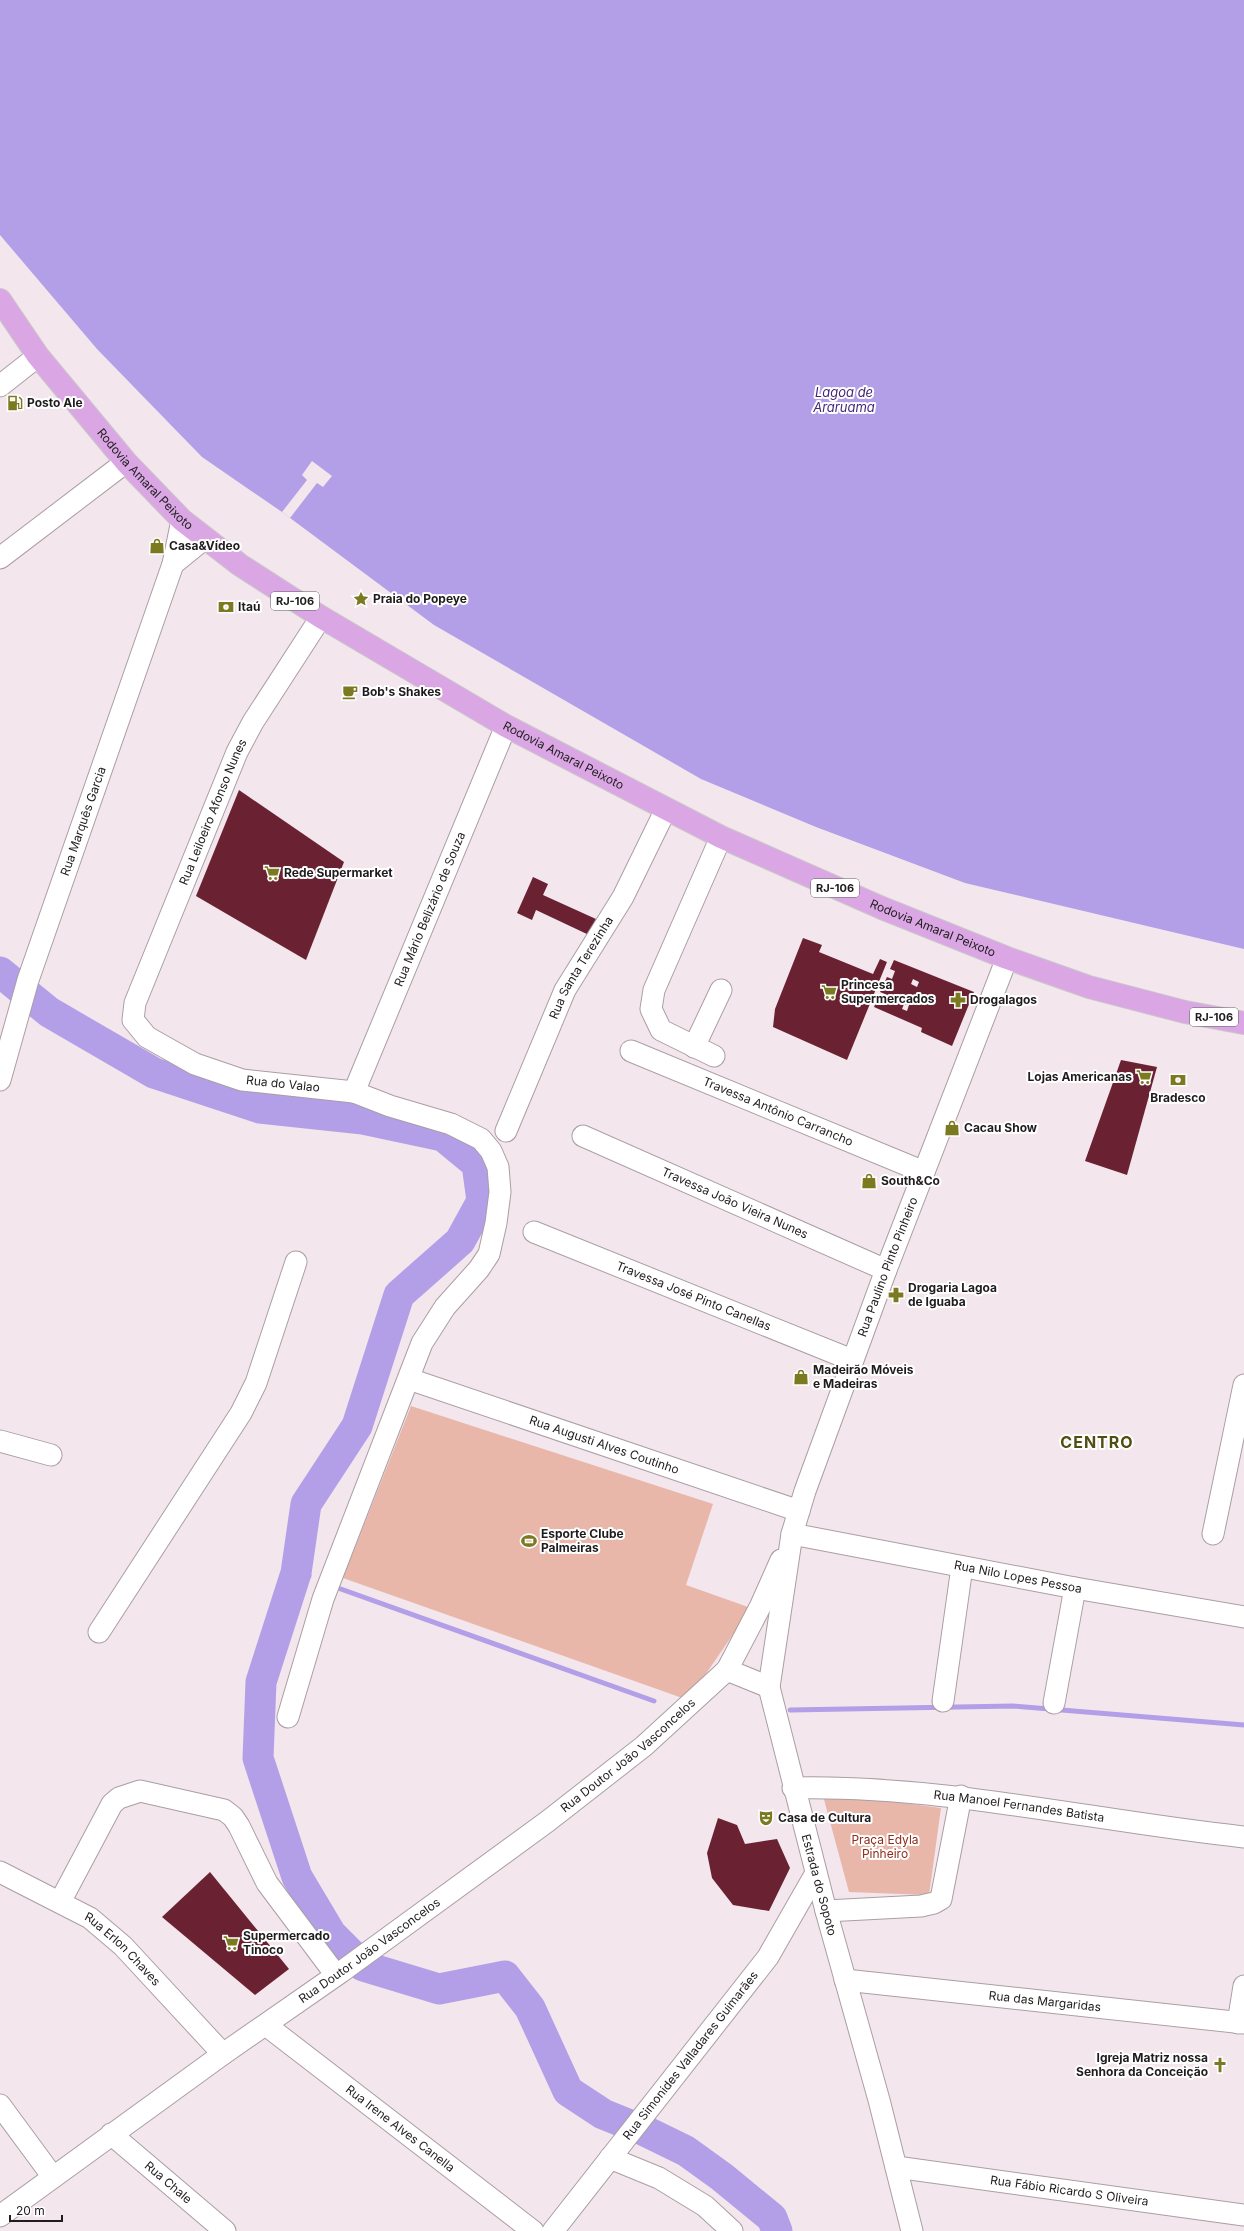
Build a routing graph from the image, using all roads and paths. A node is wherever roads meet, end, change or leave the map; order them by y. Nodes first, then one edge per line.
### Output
1 (0, 300) edge
2 (38, 356) junction
3 (0, 386) edge
4 (126, 462) junction
5 (182, 520) junction
6 (205, 538) junction
7 (0, 558) edge
8 (173, 564) junction
9 (321, 617) junction
10 (506, 726) junction
11 (666, 809) junction
12 (721, 837) junction
13 (1008, 958) junction
14 (720, 990) dead end
15 (133, 1020) joint
16 (1244, 1023) edge
17 (694, 1046) junction
18 (631, 1051) dead end
19 (714, 1056) dead end
20 (0, 1080) edge
21 (354, 1092) junction
22 (506, 1131) dead end
23 (583, 1136) dead end
24 (924, 1172) junction
25 (534, 1232) dead end
26 (296, 1262) dead end
27 (886, 1270) junction
28 (852, 1360) junction
29 (408, 1379) junction
30 (1244, 1384) edge
31 (0, 1441) edge
32 (52, 1454) dead end
33 (799, 1511) junction
34 (792, 1534) junction
35 (1213, 1534) dead end
36 (962, 1567) junction
37 (1075, 1588) junction
38 (761, 1605) junction
39 (780, 1616) junction
40 (1244, 1617) edge
41 (99, 1632) dead end
42 (727, 1670) junction
43 (769, 1687) junction
44 (943, 1701) dead end
45 (1054, 1703) dead end
46 (288, 1717) dead end
47 (793, 1788) junction
48 (961, 1796) junction
49 (1244, 1837) edge
50 (0, 1872) edge
51 (816, 1873) junction
52 (60, 1902) junction
53 (826, 1912) junction
54 (339, 1974) junction
55 (846, 1980) junction
56 (1244, 1986) edge
57 (1241, 2023) edge
58 (266, 2026) junction
59 (223, 2054) junction
60 (0, 2105) edge
61 (112, 2134) junction
62 (610, 2158) junction
63 (896, 2167) junction
64 (53, 2176) junction
65 (1244, 2215) edge
66 (0, 2216) edge
67 (225, 2231) edge
68 (533, 2231) edge
69 (553, 2231) edge
70 (732, 2231) edge
71 (912, 2231) edge

1 - 2 highway, Rodovia Amaral Peixoto / RJ-106
2 - 3 street
2 - 4 highway, Rodovia Amaral Peixoto / RJ-106
4 - 5 highway, Rodovia Amaral Peixoto / RJ-106
4 - 7 street
5 - 6 highway, Rodovia Amaral Peixoto / RJ-106
5 - 8 street, Rua Marquês Garcia
6 - 8 street
6 - 9 highway, Rodovia Amaral Peixoto / RJ-106
8 - 20 street, Rua Marquês Garcia
9 - 10 highway, Rodovia Amaral Peixoto / RJ-106
9 - 15 street, Rua Leiloeiro Afonso Nunes
10 - 11 highway, Rodovia Amaral Peixoto / RJ-106
10 - 21 street, Rua Mário Belizário de Souza
11 - 12 highway, Rodovia Amaral Peixoto / RJ-106
11 - 22 street, Rua Santa Terezinha
12 - 13 highway, Rodovia Amaral Peixoto / RJ-106
12 - 17 street
13 - 16 highway, Rodovia Amaral Peixoto / RJ-106
13 - 24 street, Rua Paulino Pinto Pinheiro
14 - 17 street
15 - 21 street, Rua do Valao
17 - 19 street
18 - 24 street, Travessa Antônio Carrancho
21 - 29 street, Rua do Valao
23 - 27 street, Travessa João Vieira Nunes
24 - 27 street, Rua Paulino Pinto Pinheiro
25 - 28 street, Travessa José Pinto Canellas
26 - 41 street
27 - 28 street, Rua Paulino Pinto Pinheiro
28 - 33 street, Rua Paulino Pinto Pinheiro
29 - 33 street, Rua Augusti Alves Coutinho
29 - 46 street, Rua do Valao
30 - 35 street
31 - 32 street
33 - 34 street, Estrada do Sopoto
34 - 36 street, Rua Nilo Lopes Pessoa
34 - 38 street
34 - 39 street, Estrada do Sopoto
36 - 37 street, Rua Nilo Lopes Pessoa
36 - 44 street
37 - 40 street, Rua Nilo Lopes Pessoa
37 - 45 street
38 - 39 street
38 - 42 street
39 - 43 street, Estrada do Sopoto
42 - 43 street
42 - 54 street, Rua Doutor João Vasconcelos
43 - 47 street, Estrada do Sopoto
47 - 48 street, Rua Manoel Fernandes Batista
47 - 51 street, Estrada do Sopoto
48 - 49 street, Rua Manoel Fernandes Batista
48 - 53 street
50 - 52 street, Rua Erlon Chaves
51 - 53 street, Estrada do Sopoto
51 - 62 street, Rua Simonides Valladares Guimarães
52 - 54 street
52 - 59 street, Rua Erlon Chaves
53 - 55 street, Estrada do Sopoto
54 - 58 street, Rua Doutor João Vasconcelos
55 - 57 street, Rua das Margaridas
55 - 63 street, Estrada do Sopoto
56 - 57 street
58 - 59 street, Rua Doutor João Vasconcelos
58 - 68 street, Rua Irene Alves Canella
59 - 61 street, Rua Doutor João Vasconcelos
60 - 64 street
61 - 64 street, Rua Doutor João Vasconcelos
61 - 67 street, Rua Chale
62 - 69 street, Rua Simonides Valladares Guimarães
62 - 70 street
63 - 65 street, Rua Fábio Ricardo S Oliveira
63 - 71 street, Estrada do Sopoto
64 - 66 street, Rua Doutor João Vasconcelos

